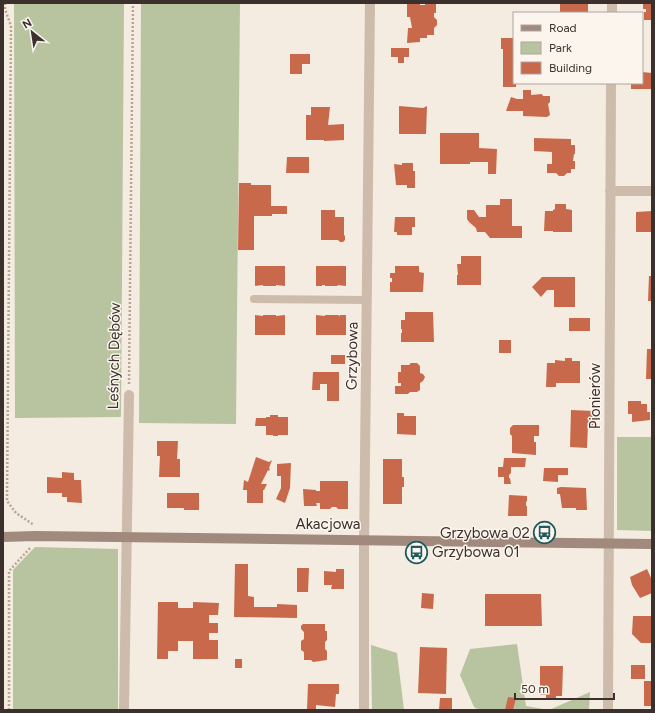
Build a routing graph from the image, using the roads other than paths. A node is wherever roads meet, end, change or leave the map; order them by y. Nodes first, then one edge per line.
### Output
1 (370, 3) edge
2 (611, 84) edge
3 (610, 191) junction
4 (652, 191) edge
5 (254, 299) dead end
6 (367, 300) junction
7 (129, 395) road end
8 (3, 537) edge
9 (127, 538) junction
10 (365, 540) junction
11 (610, 544) junction
12 (652, 544) edge
13 (124, 710) edge
14 (364, 710) edge
15 (608, 710) edge

1 - 6 street, Grzybowa
2 - 3 street, Pionierów
3 - 4 street
3 - 11 street, Pionierów
5 - 6 lane
6 - 10 street, Grzybowa
7 - 9 street, Leśnych Dębów
8 - 9 street, Akacjowa
9 - 10 street, Akacjowa
9 - 13 street, Leśnych Dębów
10 - 11 street, Akacjowa
10 - 14 street, Grzybowa
11 - 12 street, Akacjowa
11 - 15 street, Pionierów

